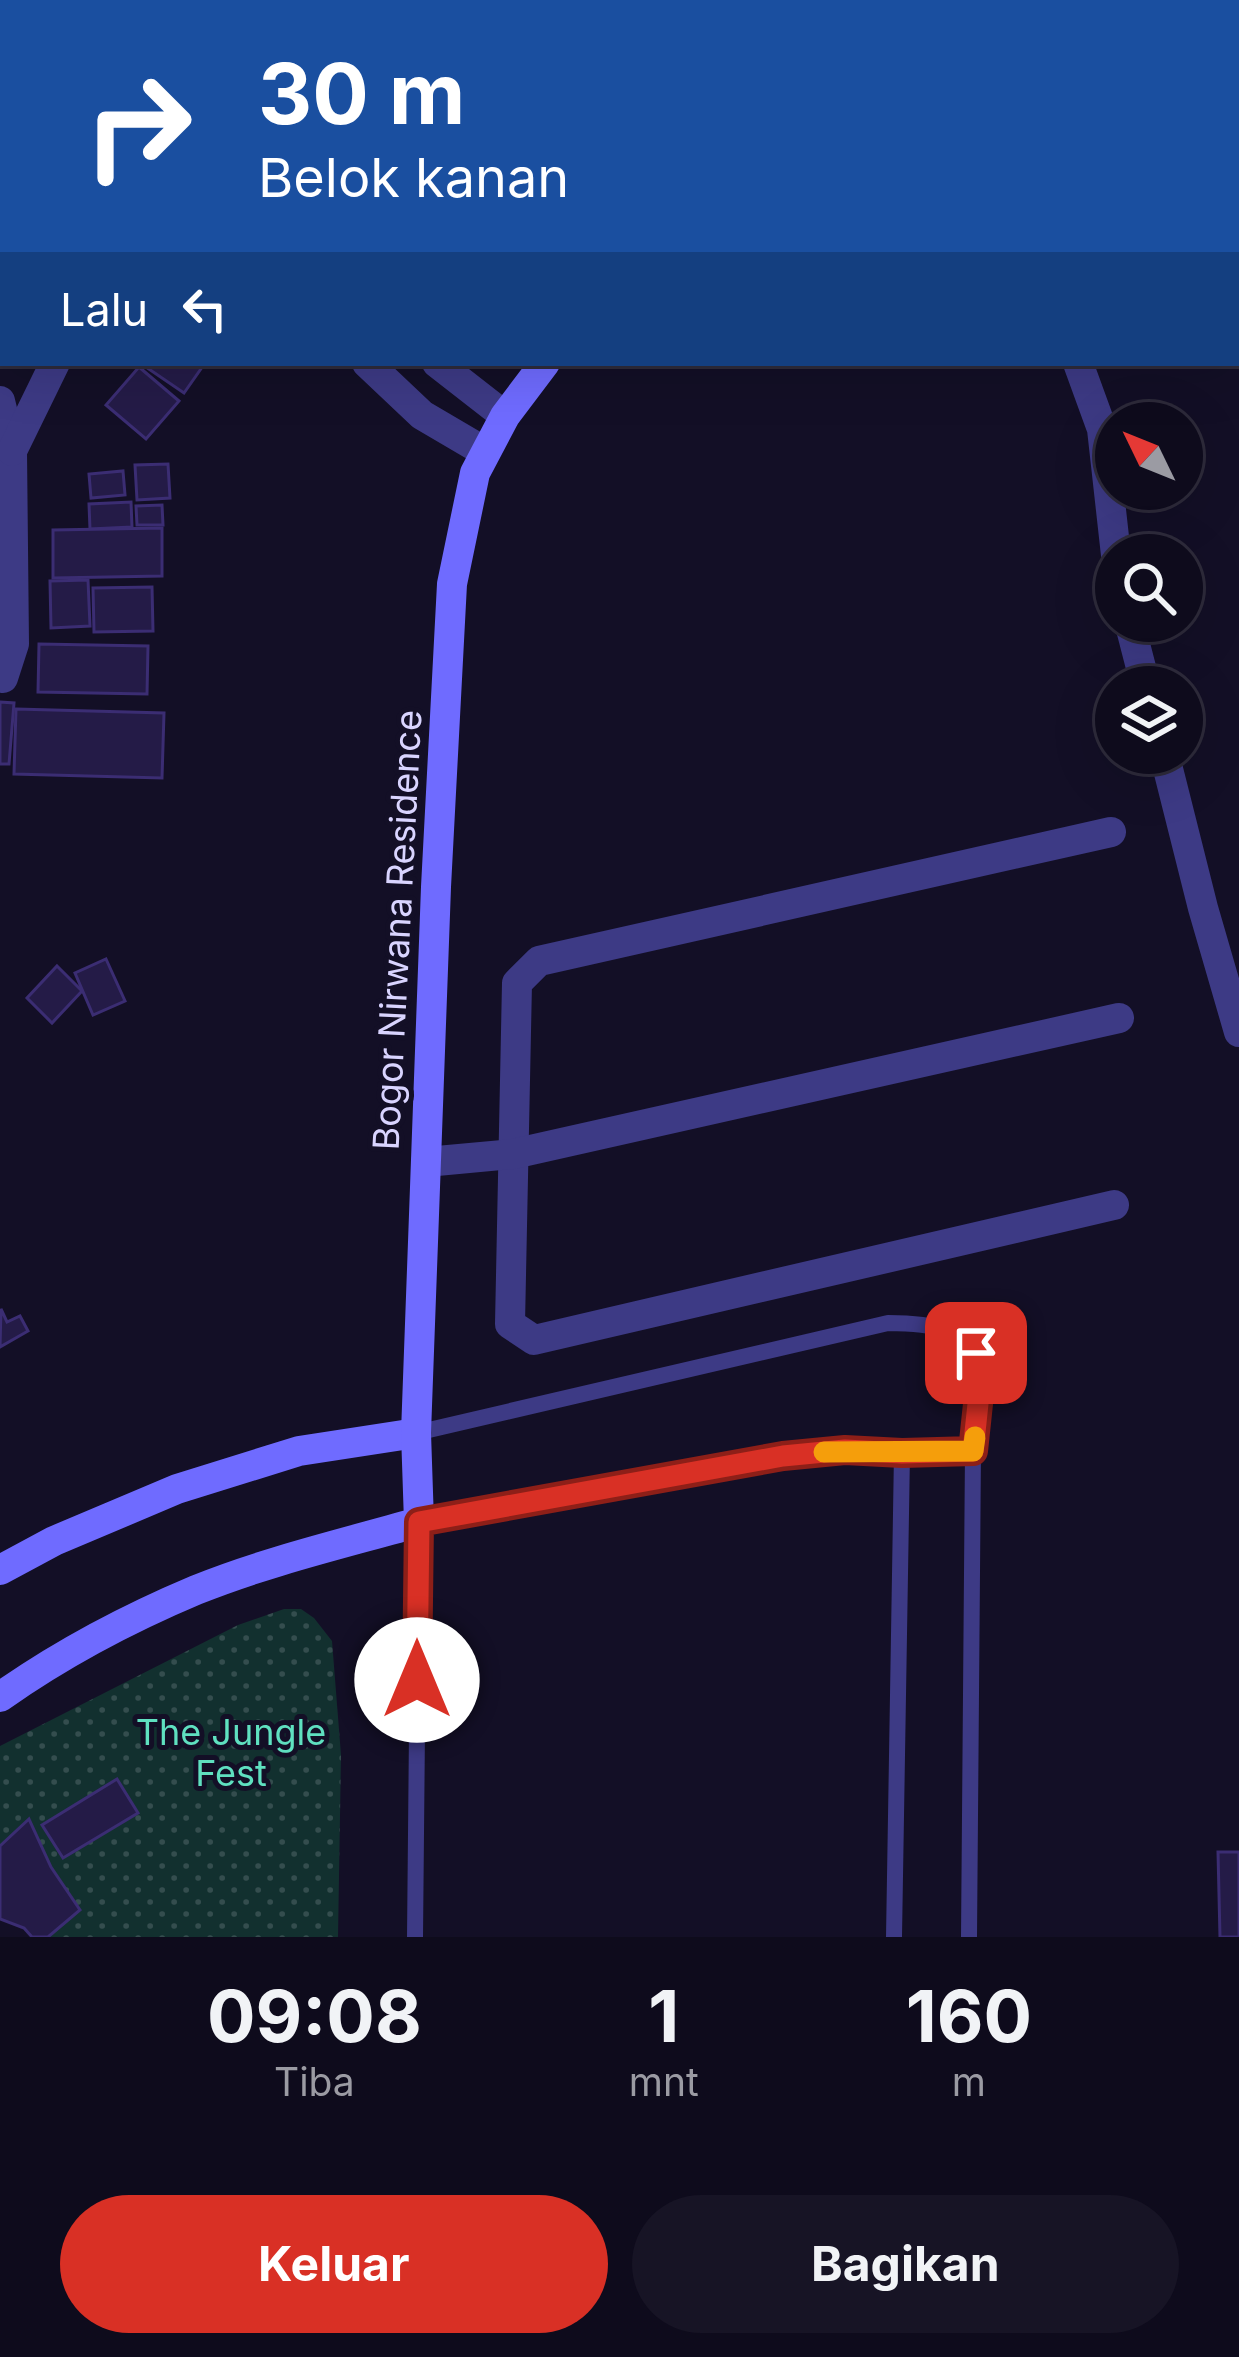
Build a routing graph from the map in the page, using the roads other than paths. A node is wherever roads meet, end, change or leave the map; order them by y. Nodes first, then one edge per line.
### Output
1 (54, 366) edge
2 (370, 366) edge
3 (441, 366) edge
4 (542, 366) edge
5 (1079, 366) edge
6 (0, 400) edge
7 (505, 416) junction
8 (12, 451) junction
9 (485, 452) junction
10 (1114, 534) edge
11 (3, 678) dead end
12 (1169, 774) edge
13 (1111, 832) dead end
14 (1119, 1018) dead end
15 (1239, 1032) edge
16 (514, 1154) junction
17 (426, 1162) junction
18 (1114, 1204) dead end
19 (416, 1432) junction
20 (973, 1451) junction
21 (902, 1453) junction
22 (419, 1522) junction
23 (0, 1570) edge
24 (0, 1696) edge
25 (415, 1937) edge
26 (894, 1937) edge
27 (969, 1937) edge

1 - 8 street
2 - 9 street
3 - 7 street
4 - 7 street, Bogor Nirwana Residence
5 - 10 street
6 - 8 street
7 - 9 street, Bogor Nirwana Residence
8 - 11 street
9 - 17 street, Bogor Nirwana Residence
12 - 15 street
13 - 16 street
14 - 16 street
16 - 17 street
16 - 18 street
17 - 19 street, Bogor Nirwana Residence
19 - 20 lane
19 - 22 street, Bogor Nirwana Residence
19 - 23 street
20 - 21 lane
20 - 27 lane
21 - 22 lane
21 - 26 lane
22 - 24 street
22 - 25 lane

